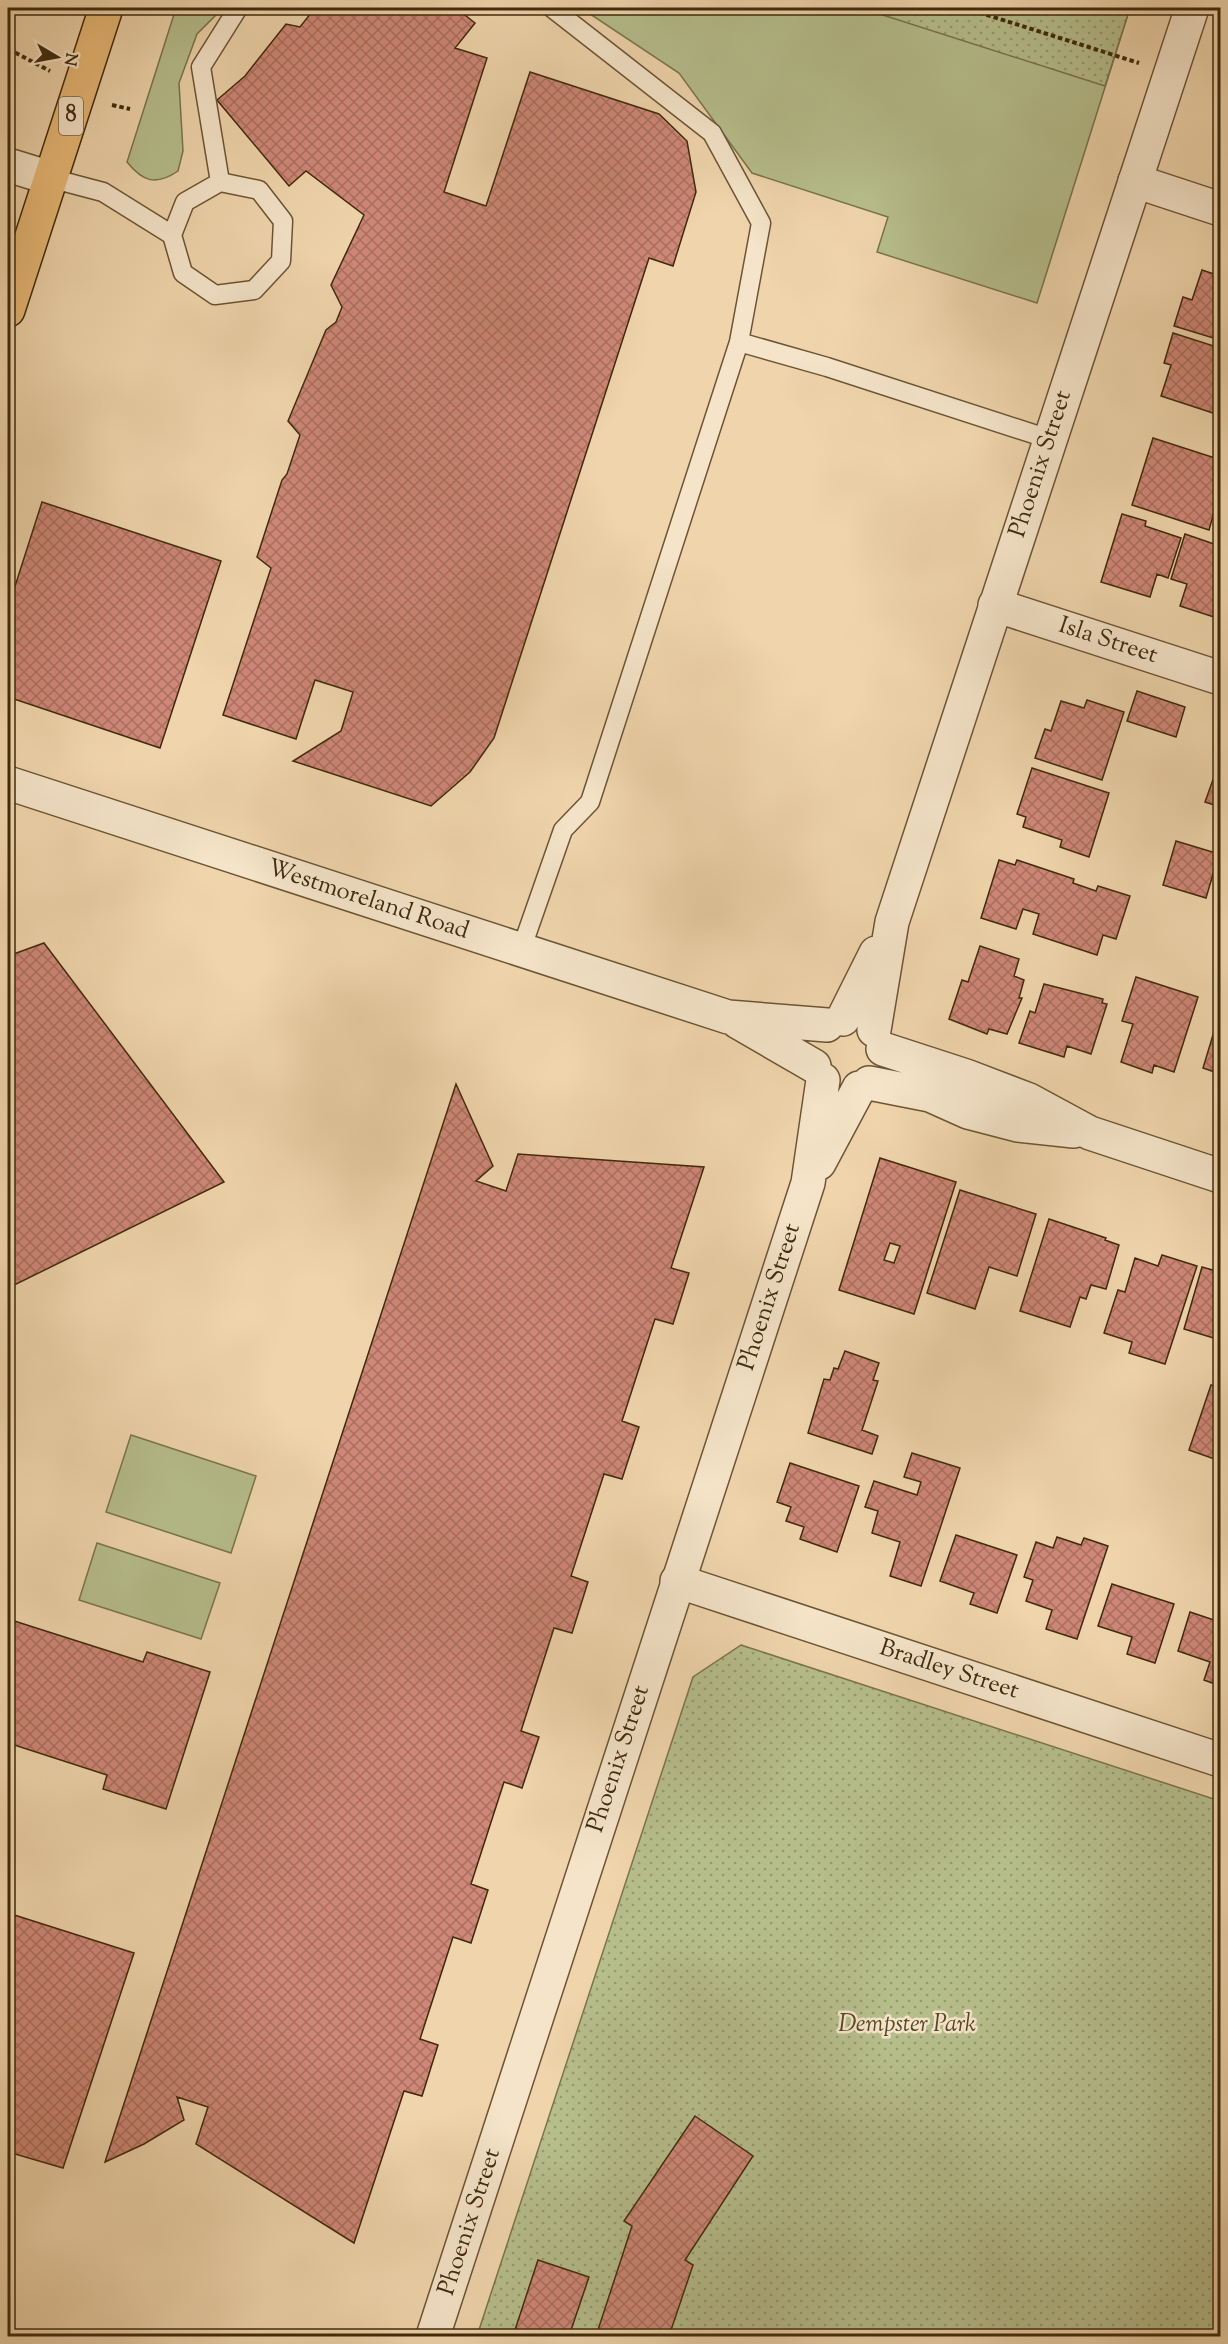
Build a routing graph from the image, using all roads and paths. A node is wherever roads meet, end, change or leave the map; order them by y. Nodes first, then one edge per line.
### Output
1 (106, 8) edge
2 (238, 8) edge
3 (552, 8) edge
4 (965, 8) edge
5 (1192, 8) edge
6 (1170, 74) junction
7 (8, 165) edge
8 (50, 178) junction
9 (1135, 181) junction
10 (220, 182) junction
11 (1221, 209) edge
12 (172, 235) junction
13 (8, 310) edge
14 (740, 342) junction
15 (1049, 439) junction
16 (995, 605) junction
17 (1221, 678) edge
18 (8, 783) edge
19 (892, 921) junction
20 (521, 950) junction
21 (728, 1017) junction
22 (835, 1022) junction
23 (878, 1040) junction
24 (818, 1073) junction
25 (864, 1086) junction
26 (1090, 1133) junction
27 (1221, 1176) edge
28 (808, 1183) junction
29 (677, 1581) junction
30 (1221, 1760) edge
31 (433, 2337) edge

1 - 8 highway, 8
2 - 10 lane
3 - 14 lane
4 - 6 path
5 - 6 street, Phoenix Street
6 - 9 street, Phoenix Street
7 - 8 street
8 - 12 lane
8 - 13 highway, 8
9 - 11 street
9 - 15 street, Phoenix Street
10 - 12 lane
10 - 12 lane
14 - 15 lane
14 - 20 lane
15 - 16 street, Phoenix Street
16 - 17 street, Isla Street
16 - 19 street, Phoenix Street
18 - 20 street, Westmoreland Road
19 - 22 street, Phoenix Street
19 - 23 street, Phoenix Street
20 - 21 street, Westmoreland Road
21 - 22 street, Westmoreland Road
21 - 24 street, Westmoreland Road
22 - 23 street
22 - 24 street
23 - 25 street
23 - 26 street
24 - 25 street
24 - 28 street, Phoenix Street
25 - 26 street
25 - 28 street, Phoenix Street
26 - 27 street
28 - 29 street, Phoenix Street
29 - 30 street, Bradley Street
29 - 31 street, Phoenix Street

